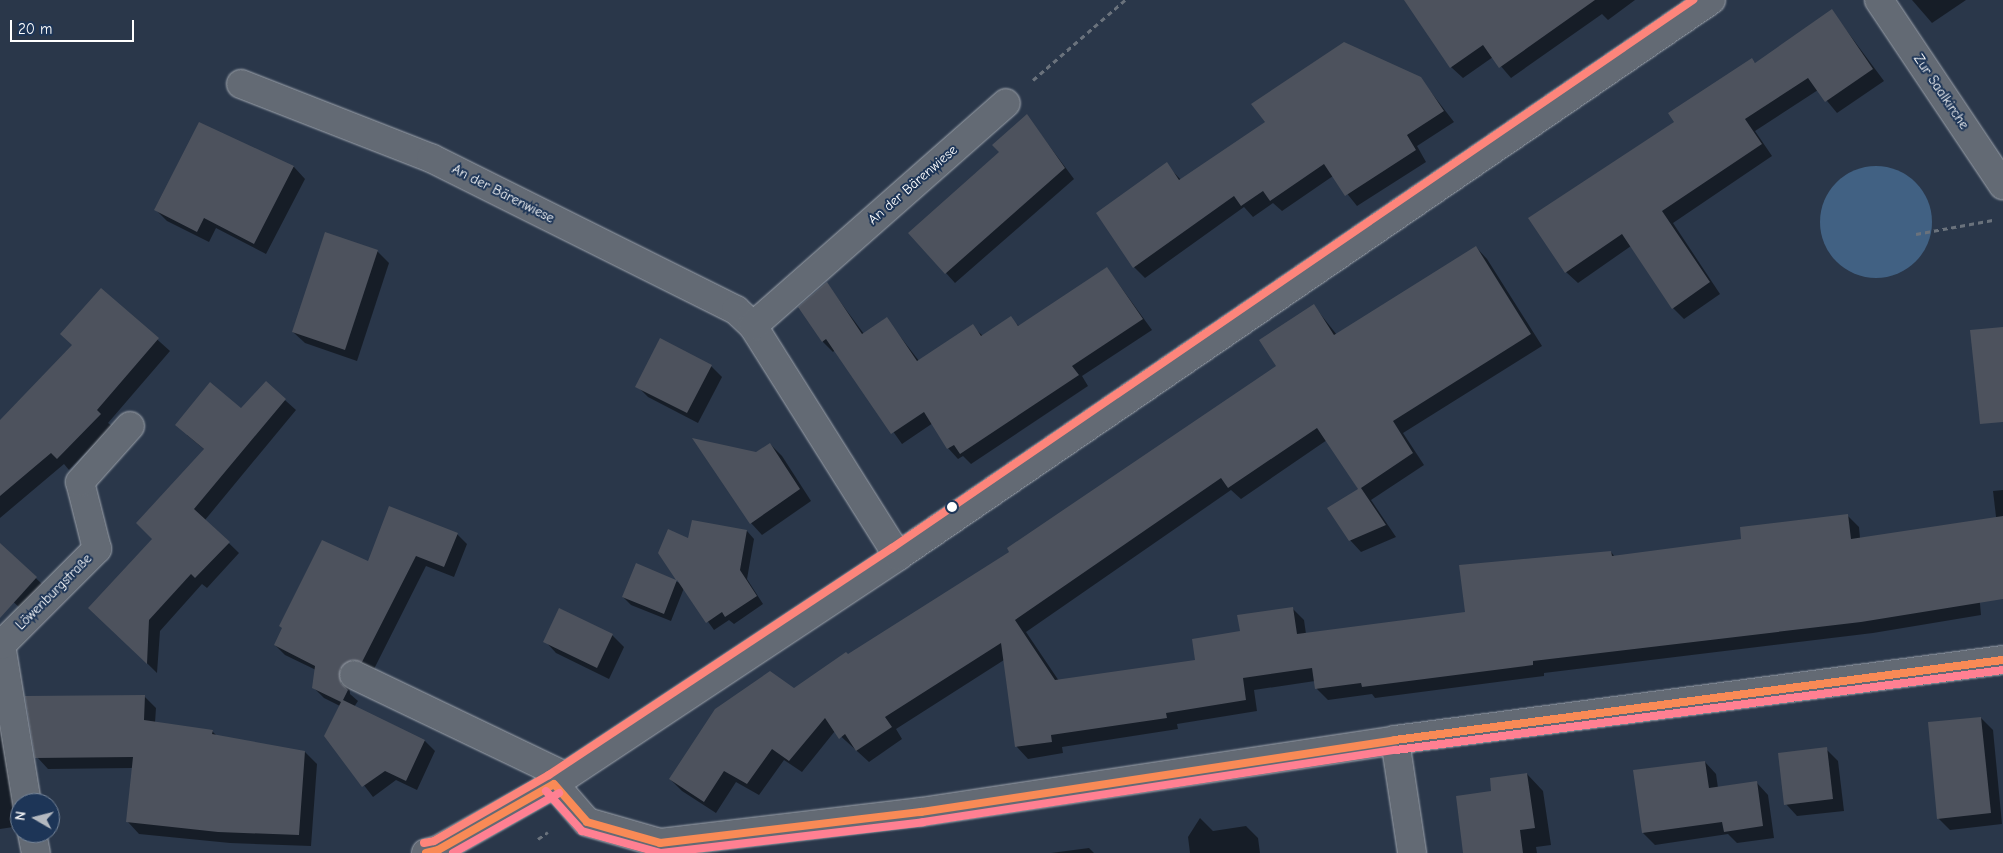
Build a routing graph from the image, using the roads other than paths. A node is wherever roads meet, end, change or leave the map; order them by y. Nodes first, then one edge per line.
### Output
1 (1711, 0) edge
2 (1879, 0) edge
3 (241, 84) dead end
4 (1006, 103) road end
5 (2003, 185) edge
6 (753, 326) junction
7 (130, 426) dead end
8 (898, 556) junction
9 (2003, 660) edge
10 (354, 675) dead end
11 (1395, 740) junction
12 (559, 780) junction
13 (25, 793) edge
14 (737, 845) edge
15 (434, 852) edge
16 (1412, 853) edge

1 - 8 street
2 - 5 street, Zur Saalkirche
3 - 6 street, An der Bärenwiese
4 - 6 street, An der Bärenwiese
6 - 8 street, An der Bärenwiese
7 - 13 street, Löwenburgstraße
8 - 12 street
9 - 11 street
10 - 12 street
11 - 14 street
11 - 16 street
12 - 14 street
12 - 15 street

